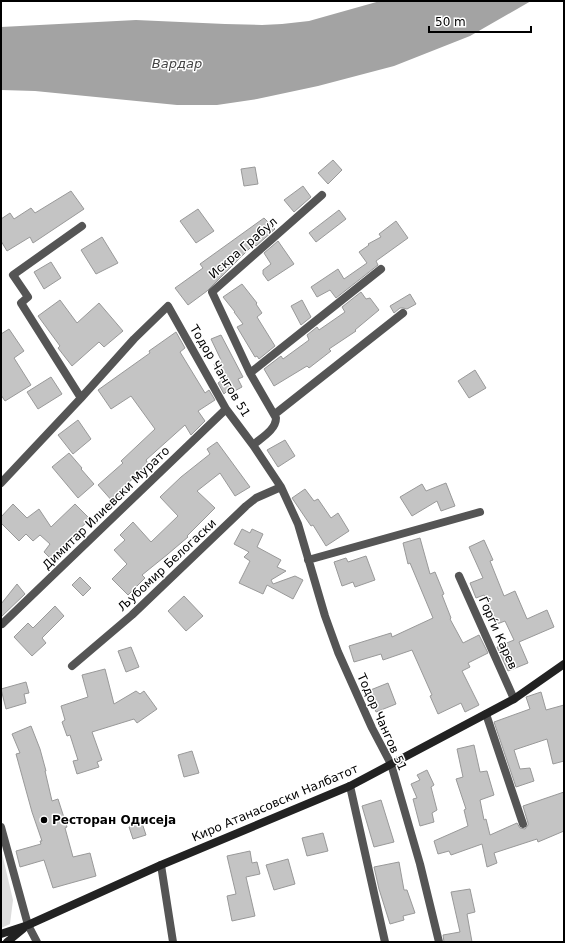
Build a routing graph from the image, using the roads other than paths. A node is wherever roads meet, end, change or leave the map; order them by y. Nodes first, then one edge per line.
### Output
1 (322, 195) dead end
2 (82, 226) dead end
3 (381, 269) dead end
4 (403, 313) dead end
5 (250, 373) junction
6 (81, 398) junction
7 (226, 409) junction
8 (275, 414) junction
9 (252, 444) junction
10 (1, 483) edge
11 (281, 487) junction
12 (480, 512) dead end
13 (308, 560) junction
14 (460, 576) dead end
15 (2, 624) dead end
16 (564, 664) edge
17 (72, 666) dead end
18 (514, 699) junction
19 (486, 714) junction
20 (391, 764) junction
21 (350, 786) junction
22 (523, 824) dead end
23 (1, 827) edge
24 (161, 865) junction
25 (28, 925) junction
26 (1, 934) edge
27 (7, 942) edge
28 (36, 942) edge
29 (173, 942) edge
30 (385, 942) edge
31 (440, 942) edge

1 - 5 street, Искра Грабул
2 - 6 street
3 - 5 street
4 - 8 street
5 - 8 street, Искра Грабул
6 - 7 street, Тодор Чангов 51
6 - 10 street, Тодор Чангов 51
7 - 9 street, Тодор Чангов 51
7 - 15 street, Димитар Илиевски Мурато
8 - 9 street
9 - 11 street, Тодор Чангов 51
11 - 13 street, Тодор Чангов 51
11 - 17 street, Љубомир Белогаски
12 - 13 street
13 - 20 street, Тодор Чангов 51
14 - 18 street, Ѓорѓи Карев
16 - 18 street, Киро Атанасовски Налбатот
18 - 19 street, Киро Атанасовски Налбатот
19 - 20 street, Киро Атанасовски Налбатот
19 - 22 street
20 - 21 street, Киро Атанасовски Налбатот
20 - 31 street, Тодор Чангов 51
21 - 24 street, Киро Атанасовски Налбатот
21 - 30 street
23 - 25 street
24 - 25 street, Киро Атанасовски Налбатот
24 - 29 street
25 - 26 street
25 - 27 street
25 - 28 street

